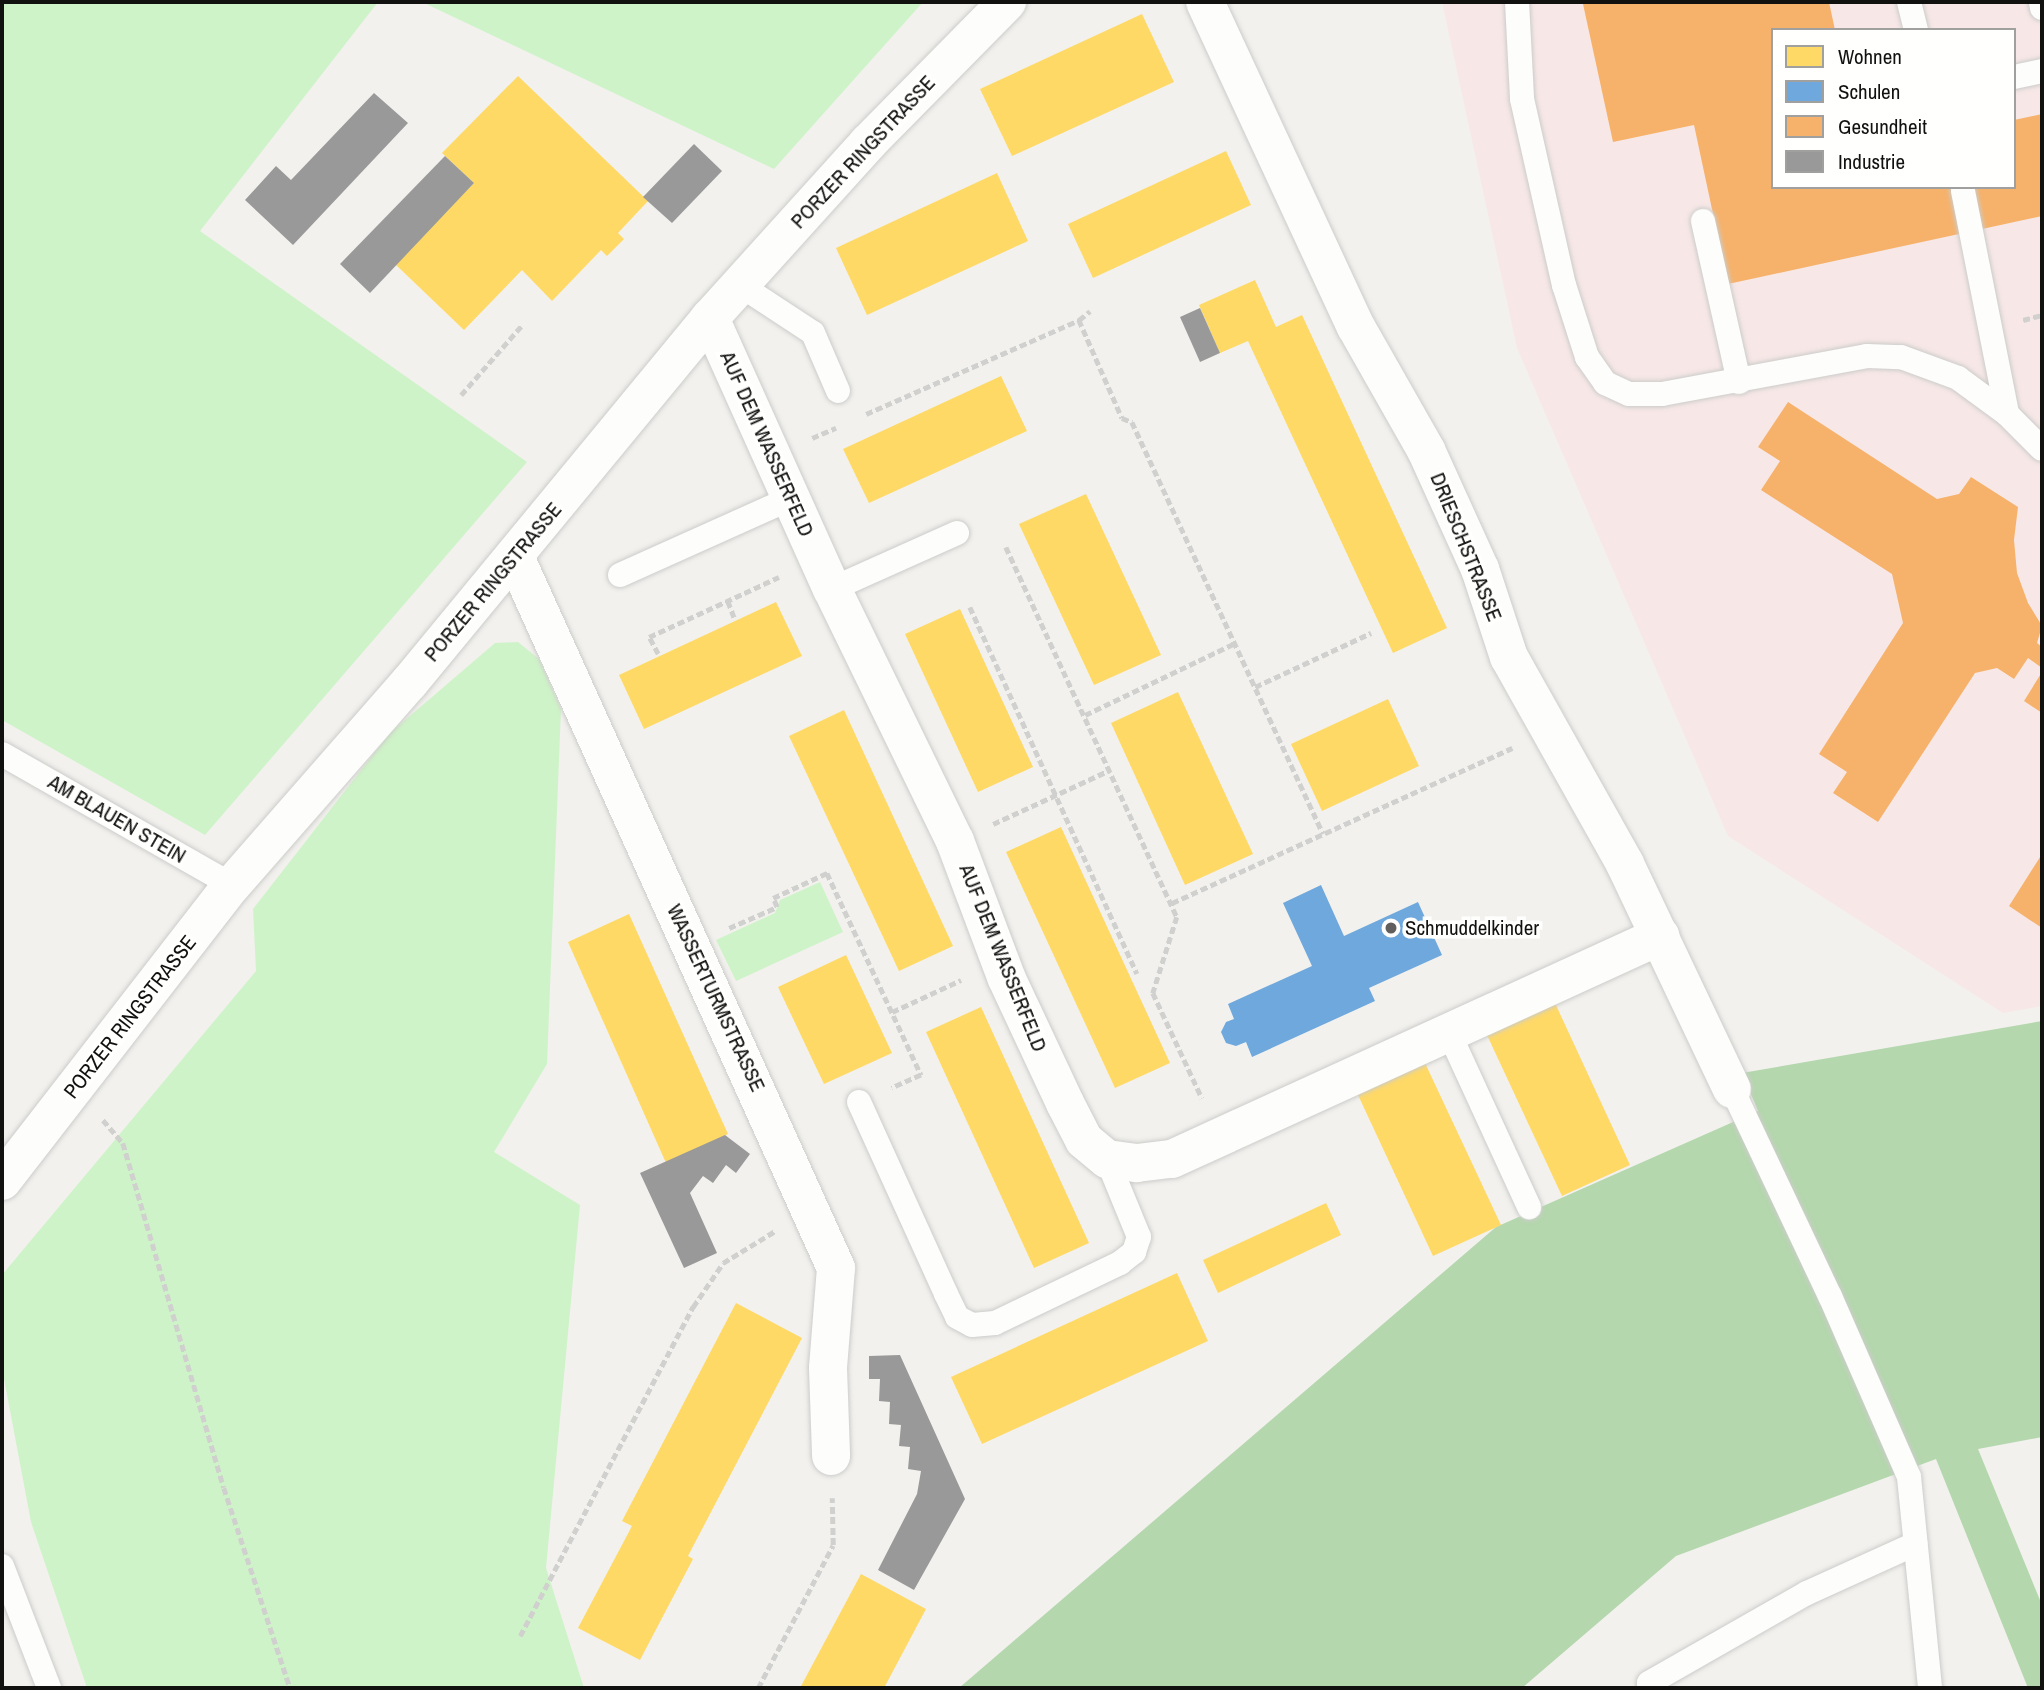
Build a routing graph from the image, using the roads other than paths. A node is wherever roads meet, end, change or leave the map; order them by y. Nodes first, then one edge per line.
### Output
1 (1007, 2) edge
2 (1205, 2) edge
3 (1517, 2) edge
4 (1909, 2) edge
5 (2041, 2) edge
6 (2042, 8) edge
7 (1916, 28) edge
8 (2042, 71) edge
9 (2016, 77) edge
10 (1963, 191) dead end
11 (1703, 221) dead end
12 (740, 285) junction
13 (710, 318) junction
14 (1738, 382) junction
15 (838, 391) dead end
16 (2007, 414) junction
17 (2042, 449) edge
18 (791, 498) junction
19 (957, 533) dead end
20 (515, 557) junction
21 (825, 574) junction
22 (620, 575) dead end
23 (2, 754) edge
24 (232, 886) junction
25 (1660, 936) junction
26 (1450, 1032) junction
27 (1732, 1089) joint
28 (859, 1102) road end
29 (1107, 1159) junction
30 (2, 1181) edge
31 (1529, 1207) dead end
32 (831, 1456) road end
33 (1915, 1544) junction
34 (2, 1566) edge
35 (49, 1688) edge
36 (1650, 1688) edge
37 (1930, 1688) edge

1 - 12 street, PORZER RINGSTRASSE
2 - 25 street, DRIESCHSTRASSE
3 - 14 lane
4 - 7 lane
5 - 6 lane
8 - 9 lane
10 - 16 lane
11 - 14 lane
12 - 13 street, PORZER RINGSTRASSE
12 - 15 lane
13 - 18 street, AUF DEM WASSERFELD
13 - 20 street, PORZER RINGSTRASSE
14 - 16 lane
16 - 17 lane
18 - 21 street, AUF DEM WASSERFELD
18 - 22 lane
19 - 21 lane
20 - 24 street, PORZER RINGSTRASSE
20 - 32 street, WASSERTURMSTRASSE
21 - 29 street, AUF DEM WASSERFELD
23 - 24 lane, AM BLAUEN STEIN
24 - 30 street, PORZER RINGSTRASSE
25 - 26 street
25 - 27 street, DRIESCHSTRASSE
26 - 29 street
26 - 31 lane
27 - 33 lane
28 - 29 lane
33 - 36 lane
33 - 37 lane
34 - 35 lane

